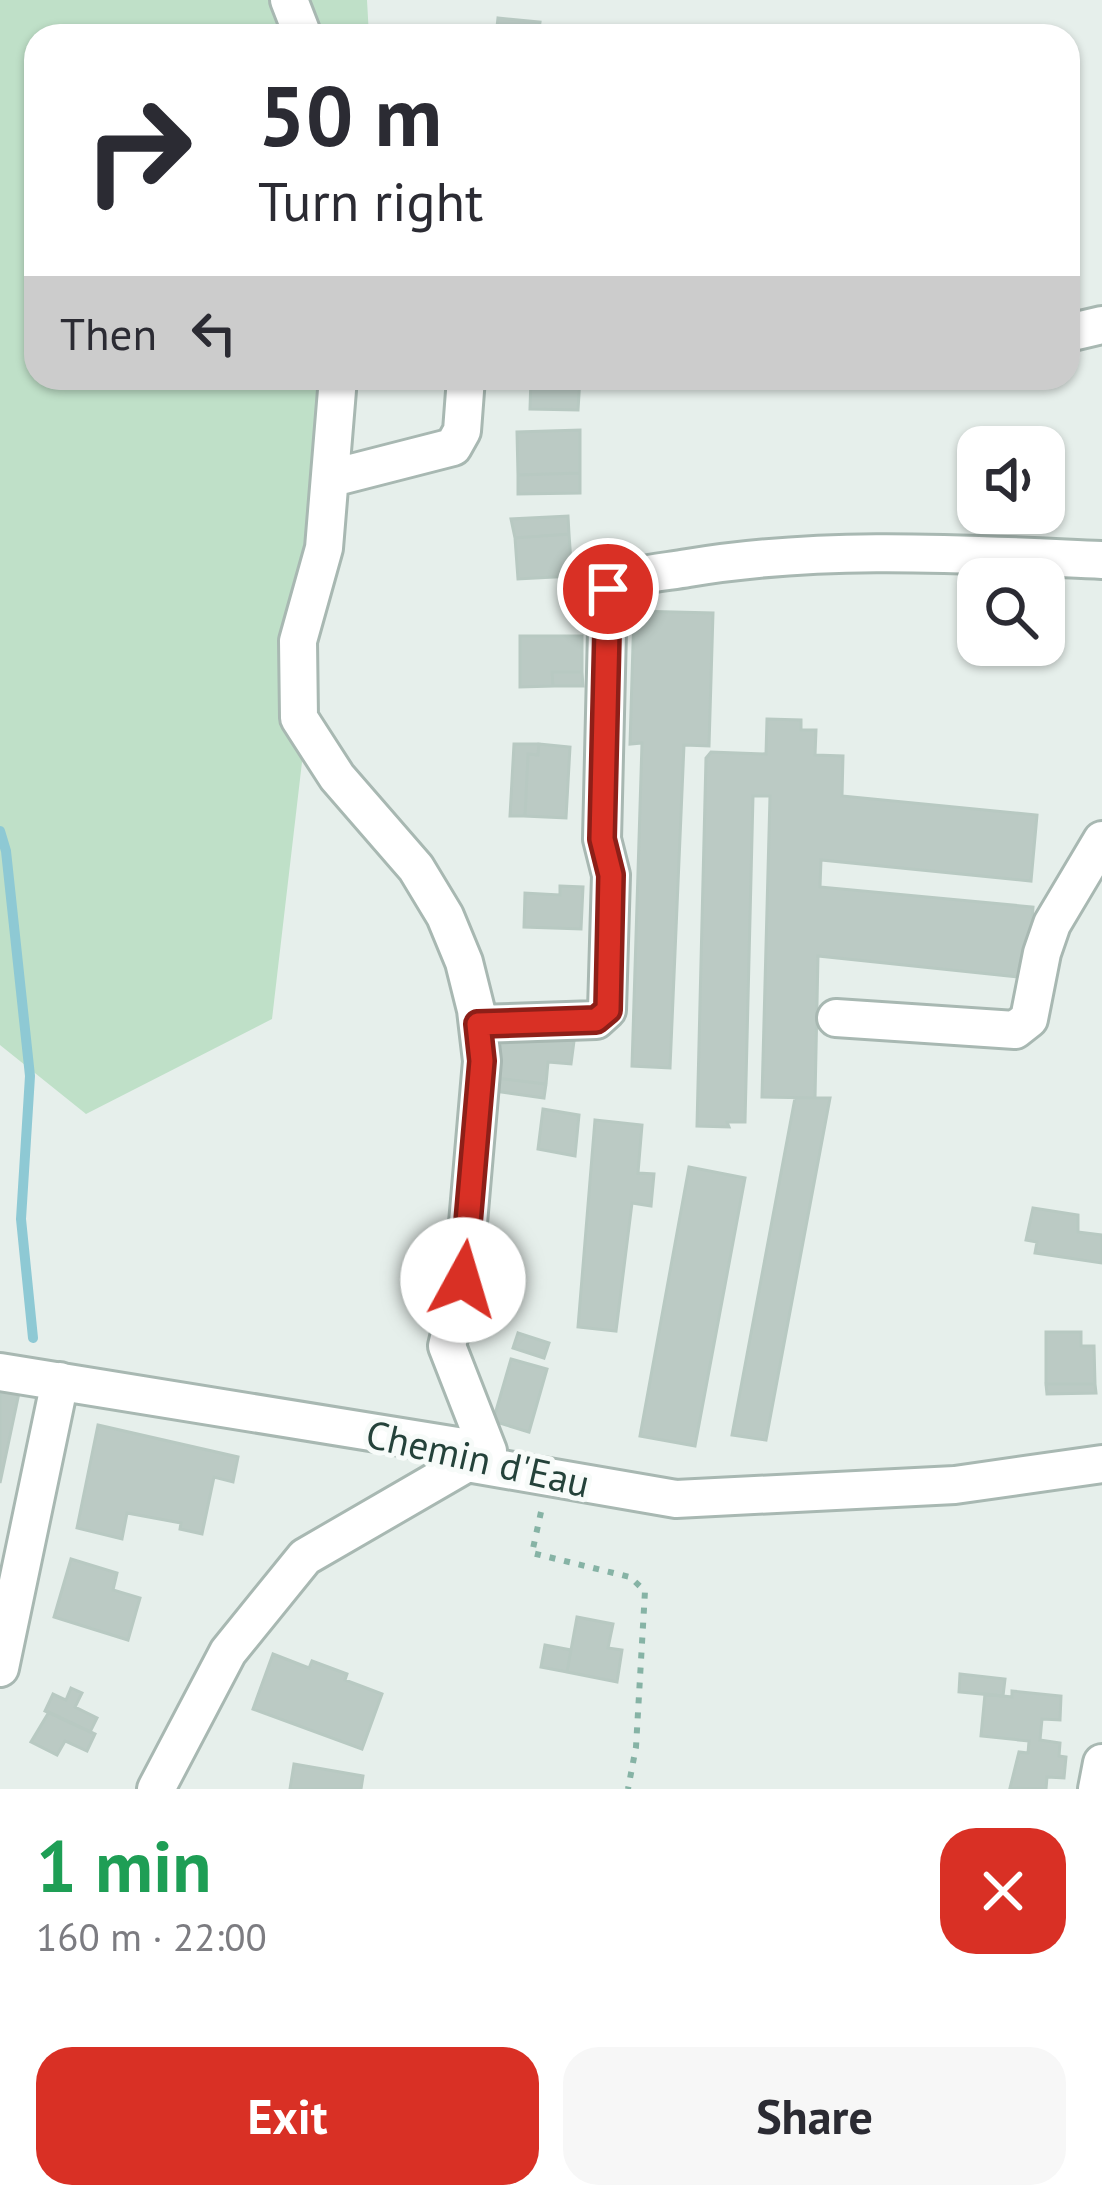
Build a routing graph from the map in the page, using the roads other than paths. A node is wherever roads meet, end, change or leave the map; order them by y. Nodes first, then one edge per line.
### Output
1 (337, 390) edge
2 (465, 390) edge
3 (332, 478) junction
4 (1102, 560) edge
5 (1102, 840) edge
6 (836, 1018) dead end
7 (478, 1024) junction
8 (0, 1372) edge
9 (60, 1382) junction
10 (488, 1451) junction
11 (1102, 1463) edge
12 (0, 1665) edge
13 (1102, 1763) edge
14 (156, 1789) edge
15 (1097, 1789) edge

1 - 3 street
2 - 3 street
3 - 7 street
4 - 7 street
5 - 6 street
7 - 10 street
8 - 9 street, Chemin d'Eau
9 - 10 street, Chemin d'Eau
9 - 12 street
10 - 11 street, Chemin d'Eau
10 - 14 street
13 - 15 street

